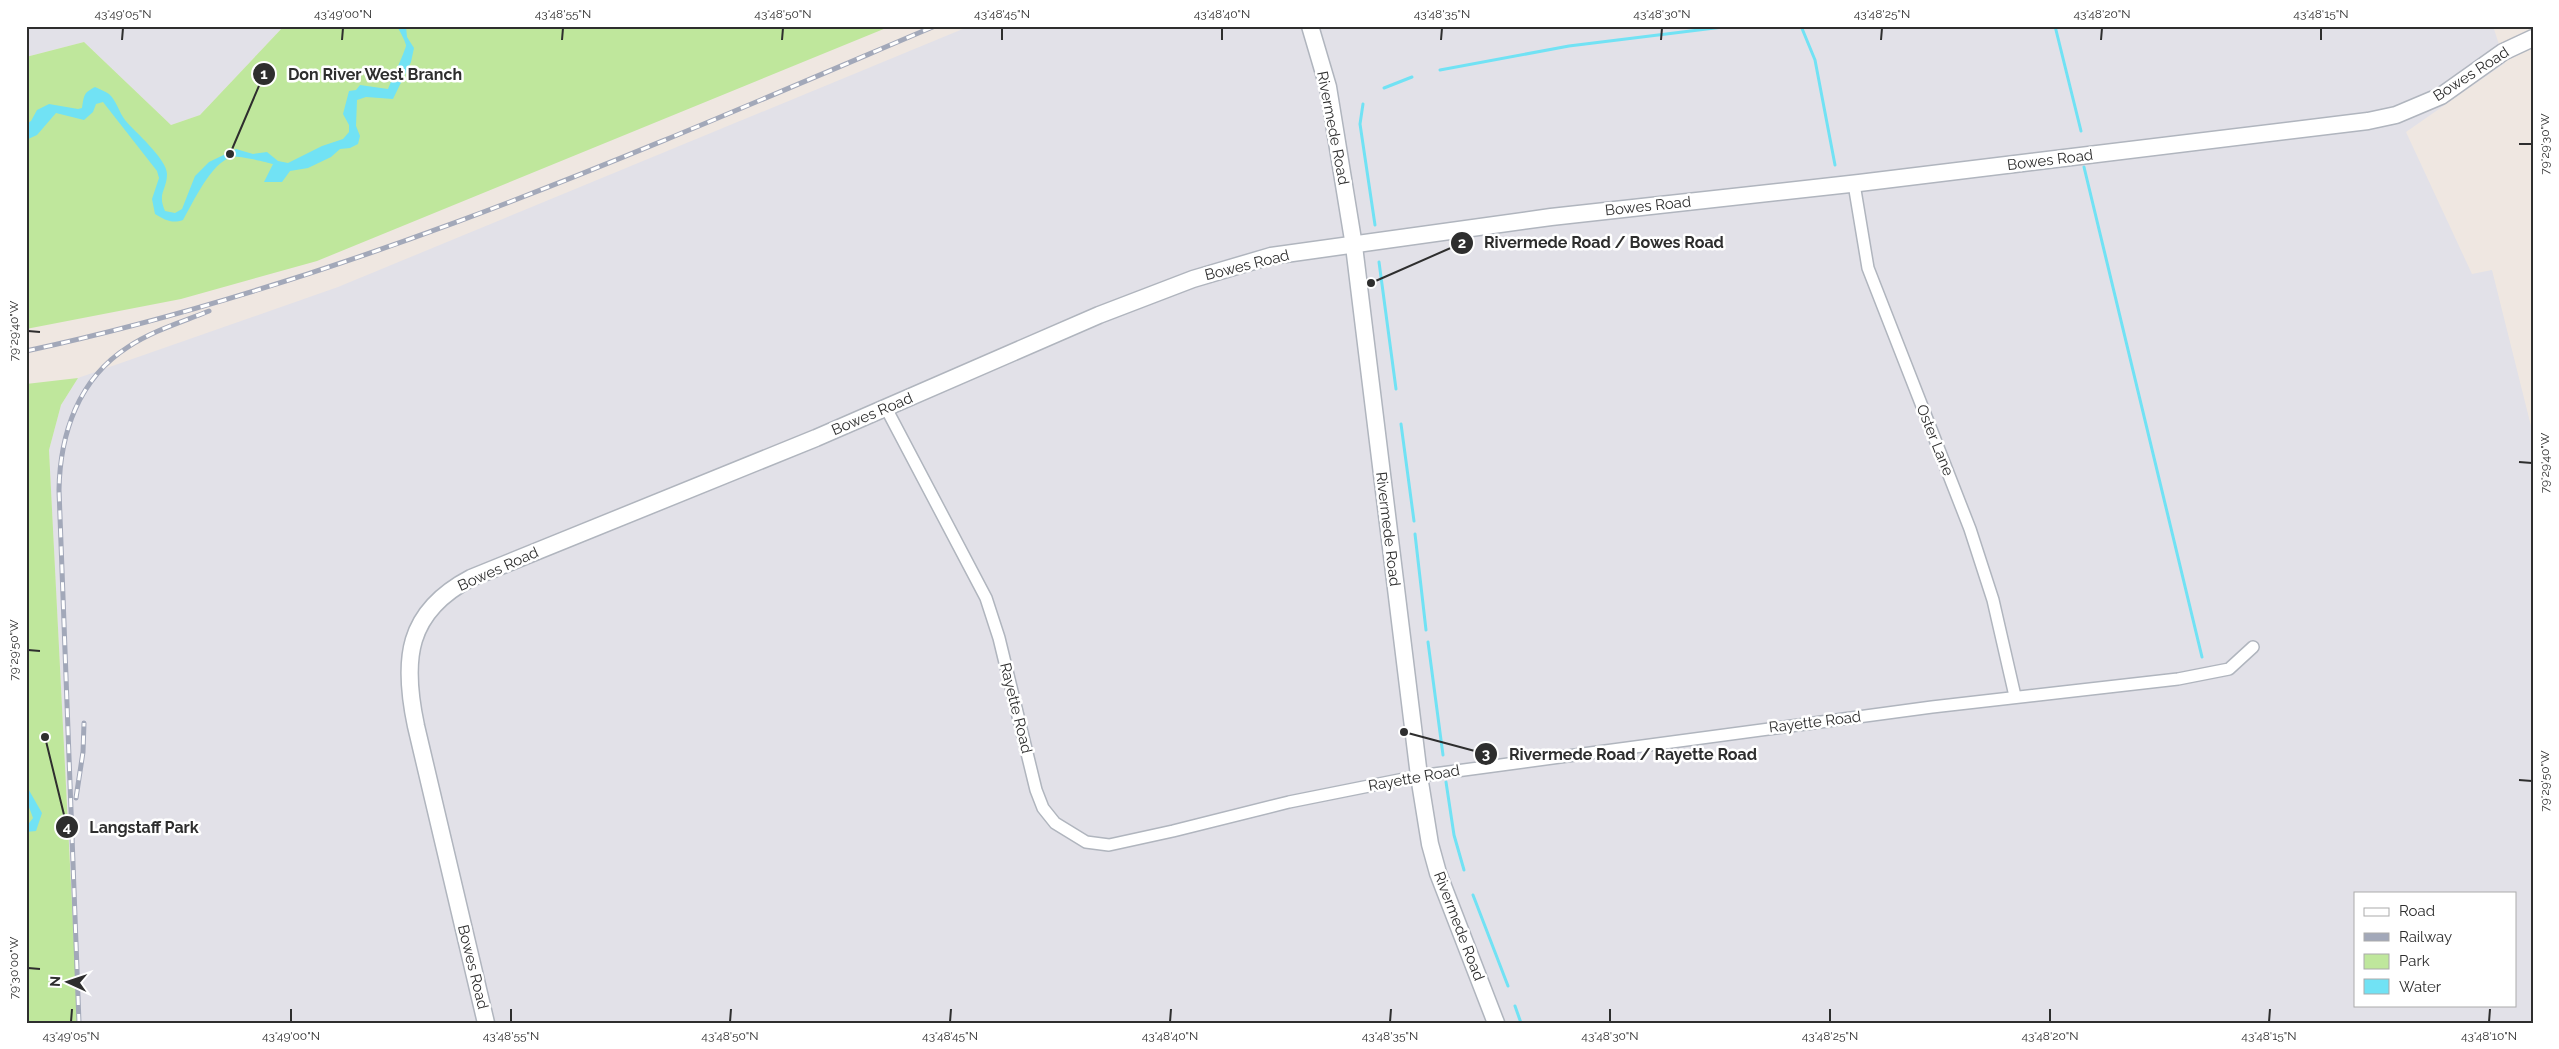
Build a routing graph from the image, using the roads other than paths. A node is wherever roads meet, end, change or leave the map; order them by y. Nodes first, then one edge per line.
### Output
1 (1310, 26) edge
2 (2533, 38) edge
3 (1854, 184) junction
4 (1354, 246) junction
5 (886, 408) junction
6 (2253, 647) dead end
7 (2015, 696) junction
8 (1419, 776) junction
9 (486, 1023) edge
10 (1496, 1023) edge

1 - 4 street, Rivermede Road
2 - 3 street, Bowes Road
3 - 4 street, Bowes Road
3 - 7 street, Oster Lane
4 - 5 street, Bowes Road
4 - 8 street, Rivermede Road
5 - 8 street, Rayette Road
5 - 9 street, Bowes Road
6 - 7 street, Rayette Road
7 - 8 street, Rayette Road
8 - 10 street, Rivermede Road

